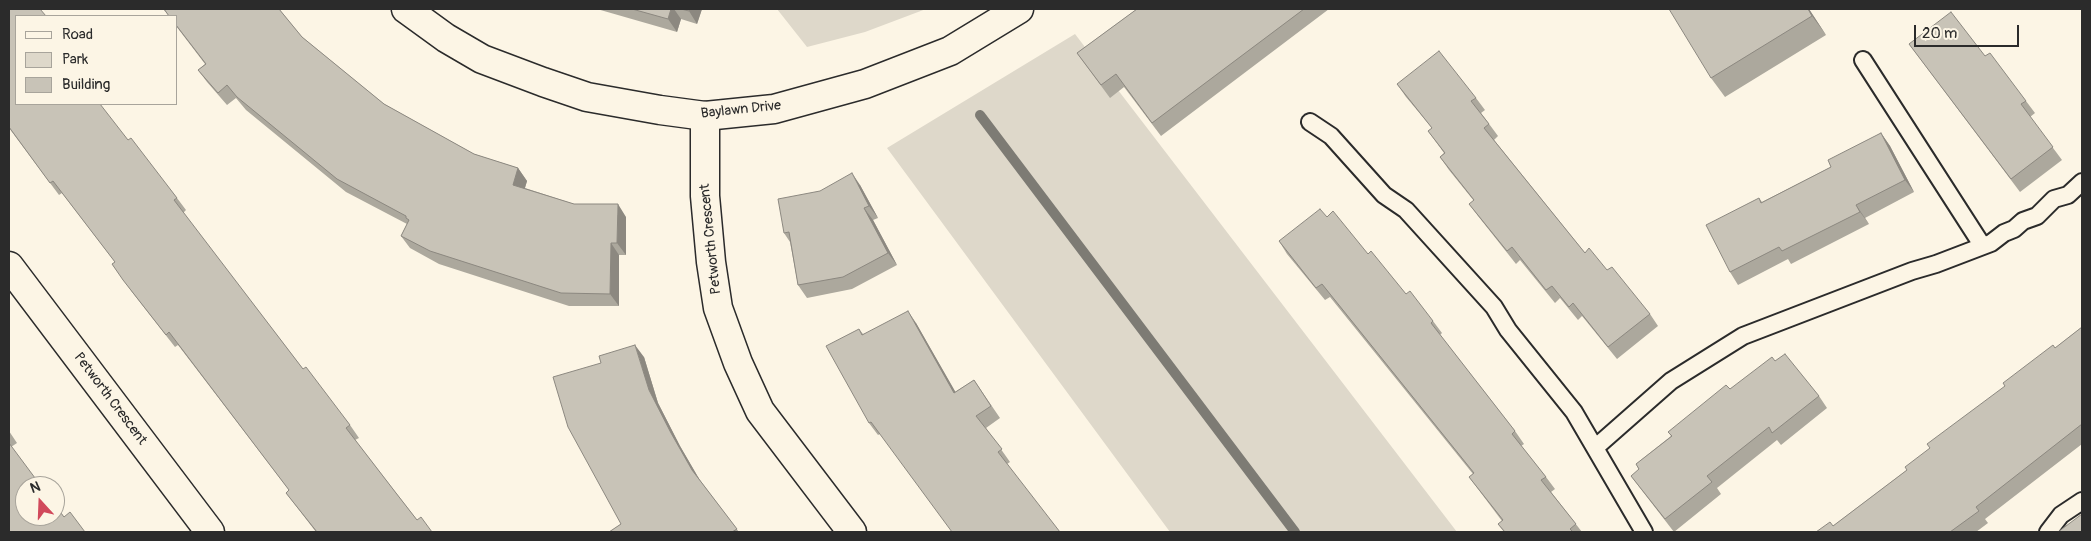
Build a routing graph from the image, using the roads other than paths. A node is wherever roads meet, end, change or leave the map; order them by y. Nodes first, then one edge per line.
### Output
1 (406, 9) edge
2 (1019, 9) edge
3 (1862, 60) dead end
4 (705, 116) junction
5 (1310, 122) dead end
6 (2082, 182) edge
7 (1982, 245) junction
8 (9, 266) edge
9 (1596, 447) junction
10 (2082, 501) edge
11 (210, 532) edge
12 (852, 532) edge
13 (1644, 532) edge
14 (2048, 532) edge

1 - 4 street, Baylawn Drive
2 - 4 street, Baylawn Drive
3 - 7 lane
4 - 12 street, Petworth Crescent
5 - 9 lane
6 - 7 lane
7 - 9 lane
8 - 11 street, Petworth Crescent
9 - 13 lane
10 - 14 lane

